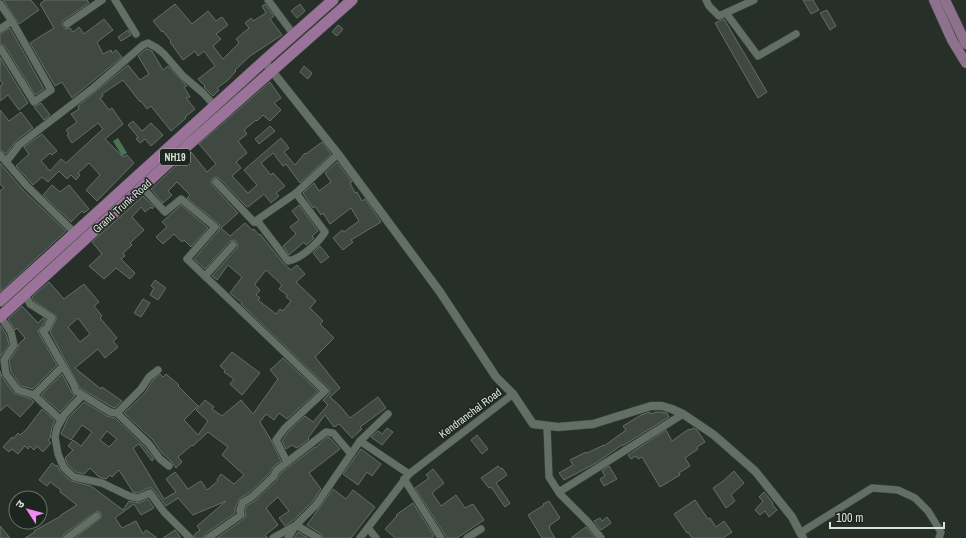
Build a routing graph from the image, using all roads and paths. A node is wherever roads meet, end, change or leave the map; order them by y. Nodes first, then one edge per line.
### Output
1 (102, 0) edge
2 (115, 0) edge
3 (268, 0) edge
4 (332, 0) edge
5 (352, 0) edge
6 (706, 0) edge
7 (754, 0) edge
8 (934, 0) edge
9 (944, 0) edge
10 (0, 4) edge
11 (726, 13) junction
12 (12, 21) junction
13 (67, 24) dead end
14 (0, 29) edge
15 (136, 34) dead end
16 (796, 34) dead end
17 (294, 35) junction
18 (966, 44) edge
19 (1, 49) dead end
20 (264, 61) junction
21 (966, 63) edge
22 (272, 71) junction
23 (215, 106) junction
24 (338, 154) junction
25 (0, 155) edge
26 (6, 162) junction
27 (216, 182) dead end
28 (142, 187) junction
29 (296, 193) junction
30 (254, 222) junction
31 (75, 233) junction
32 (233, 245) dead end
33 (205, 276) junction
34 (28, 290) junction
35 (0, 301) edge
36 (0, 316) edge
37 (63, 366) junction
38 (158, 370) dead end
39 (513, 394) junction
40 (34, 395) junction
41 (82, 396) junction
42 (117, 413) junction
43 (388, 414) dead end
44 (683, 414) junction
45 (61, 420) junction
46 (547, 426) junction
47 (360, 441) junction
48 (351, 454) junction
49 (287, 462) junction
50 (169, 466) dead end
51 (406, 477) junction
52 (558, 492) junction
53 (97, 516) dead end
54 (296, 525) junction
55 (368, 528) junction
56 (481, 530) dead end
57 (802, 535) edge
58 (67, 538) edge
59 (190, 538) edge
60 (208, 538) edge
61 (273, 538) edge
62 (288, 538) edge
63 (318, 538) edge
64 (360, 538) edge
65 (376, 538) edge
66 (441, 538) edge
67 (467, 538) edge
68 (601, 538) edge
69 (939, 538) edge

1 - 13 street
2 - 15 street
3 - 17 street
4 - 17 highway, Grand Trunk Road / NH19
5 - 22 highway, Grand Trunk Road / NH19
6 - 11 street
7 - 11 street
8 - 21 main road
9 - 18 main road
10 - 12 street
11 - 16 street
12 - 14 street
12 - 19 street
17 - 20 highway, Grand Trunk Road / NH19
20 - 22 street
20 - 23 highway, Grand Trunk Road / NH19
22 - 24 street
22 - 28 highway, Grand Trunk Road / NH19
23 - 26 street
23 - 31 highway, Grand Trunk Road / NH19
24 - 29 street
24 - 39 street
25 - 26 street
26 - 31 street
27 - 30 street
28 - 33 street
28 - 34 highway, Grand Trunk Road / NH19
29 - 30 street
29 - 30 street
31 - 35 highway, Grand Trunk Road / NH19
32 - 33 street
33 - 49 street
34 - 36 highway, Grand Trunk Road / NH19
34 - 37 street
36 - 40 street
37 - 40 street
37 - 41 street
38 - 42 street
39 - 46 street, Kendranchal Road
39 - 51 street, Kendranchal Road
40 - 45 street
41 - 42 street
41 - 45 street
42 - 50 street
43 - 47 street
44 - 46 street, Kendranchal Road
44 - 52 street
44 - 57 street, Kendranchal Road
45 - 59 street
46 - 52 street
47 - 48 street
47 - 51 street
48 - 49 street
48 - 54 street
49 - 60 street
51 - 55 street, Kendranchal Road
51 - 66 street
52 - 68 street
53 - 58 street
54 - 61 street
54 - 62 street
54 - 63 street
55 - 64 street, Kendranchal Road
55 - 65 street
56 - 67 street
57 - 69 street

